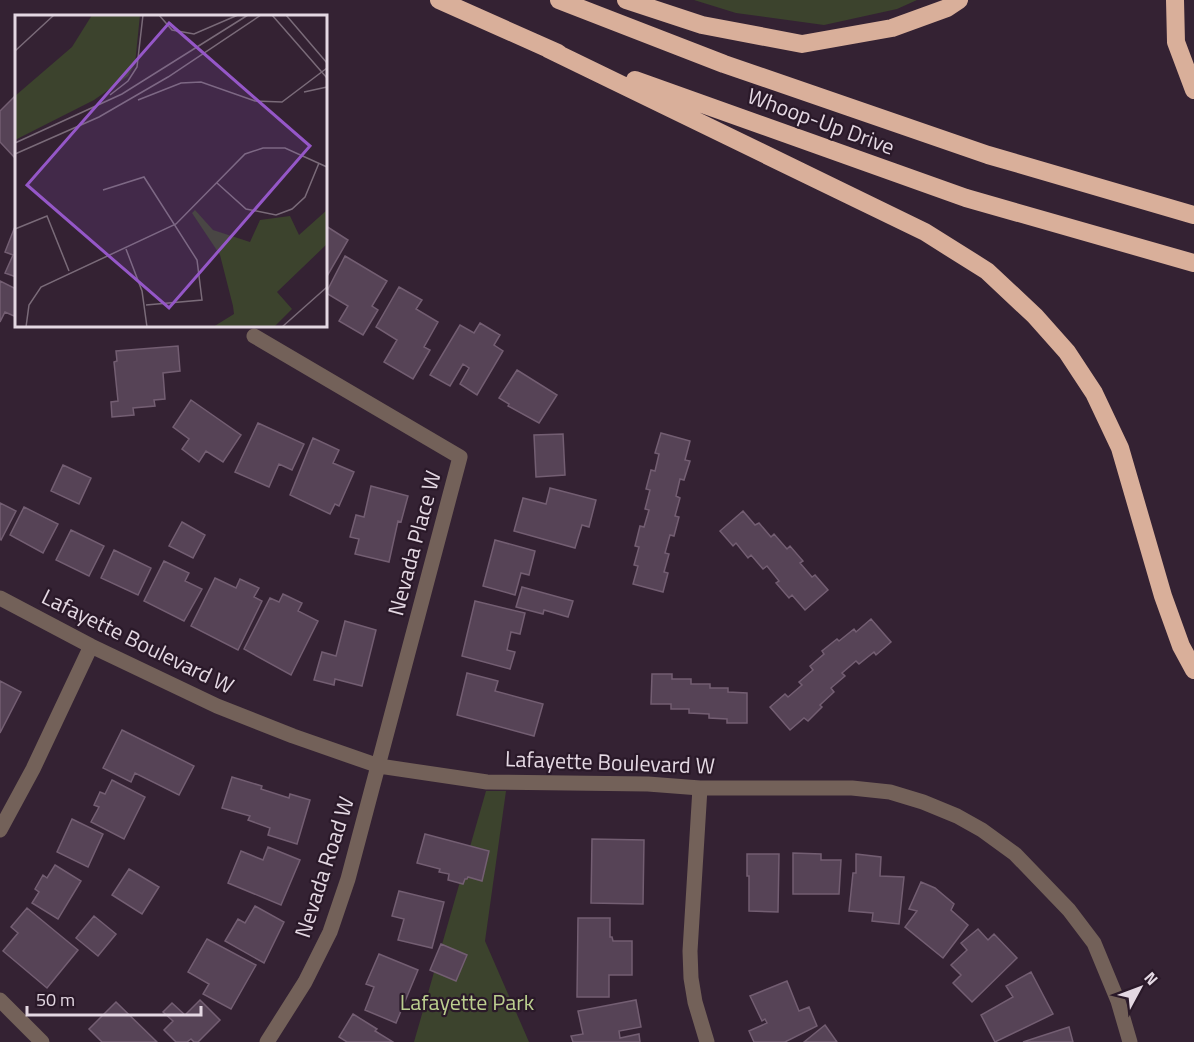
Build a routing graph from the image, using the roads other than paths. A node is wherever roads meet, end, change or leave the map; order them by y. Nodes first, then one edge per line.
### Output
1 (439, 0) edge
2 (559, 0) edge
3 (626, 0) edge
4 (959, 0) edge
5 (1175, 0) edge
6 (548, 49) junction
7 (1194, 90) edge
8 (1194, 215) edge
9 (1194, 264) edge
10 (254, 336) dead end
11 (0, 598) edge
12 (91, 646) junction
13 (1194, 670) edge
14 (379, 766) junction
15 (700, 788) junction
16 (0, 830) edge
17 (0, 1000) edge
18 (42, 1042) edge
19 (267, 1042) edge
20 (707, 1042) edge
21 (1130, 1042) edge

1 - 6 highway, Whoop-Up Drive
2 - 8 highway, Whoop-Up Drive
3 - 4 highway
5 - 7 highway
6 - 9 highway, Whoop-Up Drive
6 - 13 highway
10 - 14 street, Nevada Place W
11 - 12 street, Lafayette Boulevard W
12 - 14 street, Lafayette Boulevard W
12 - 16 street
14 - 15 street, Lafayette Boulevard W
14 - 19 street, Nevada Road W
15 - 20 street
15 - 21 street, Lafayette Boulevard W
17 - 18 street

